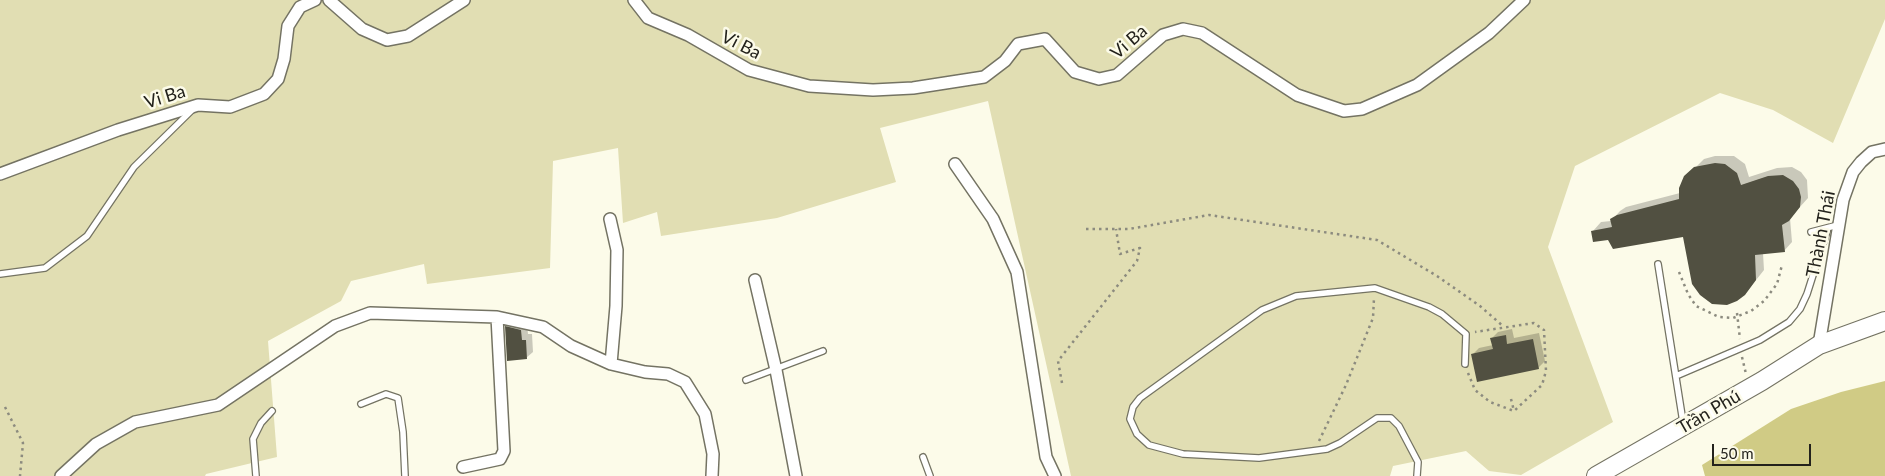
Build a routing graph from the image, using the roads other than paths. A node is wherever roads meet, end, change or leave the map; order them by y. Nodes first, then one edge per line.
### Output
1 (315, 0) edge
2 (329, 0) edge
3 (464, 0) edge
4 (634, 0) edge
5 (1524, 0) edge
6 (198, 105) junction
7 (1885, 149) edge
8 (954, 164) dead end
9 (0, 174) edge
10 (610, 220) dead end
11 (1833, 227) junction
12 (1811, 232) dead end
13 (1658, 264) dead end
14 (0, 274) edge
15 (755, 280) dead end
16 (497, 317) junction
17 (1885, 321) edge
18 (1819, 344) junction
19 (823, 351) dead end
20 (611, 364) junction
21 (1465, 364) road end
22 (776, 370) junction
23 (1676, 376) junction
24 (746, 380) dead end
25 (361, 404) dead end
26 (272, 411) dead end
27 (1684, 427) junction
28 (923, 457) dead end
29 (463, 467) dead end
30 (61, 476) edge
31 (256, 476) edge
32 (405, 476) edge
33 (712, 476) edge
34 (796, 476) edge
35 (930, 476) edge
36 (1055, 476) edge
37 (1417, 476) edge
38 (1596, 476) edge

1 - 6 street, Vi Ba
2 - 3 street
4 - 5 street, Vi Ba
6 - 9 street, Vi Ba
6 - 14 lane
7 - 11 street, Thành Thái
8 - 36 street
10 - 20 street
11 - 12 lane
11 - 18 street, Thành Thái
11 - 23 lane
13 - 23 lane
15 - 22 street
16 - 20 street
16 - 29 street
16 - 30 street
17 - 18 main road, Trần Phú
18 - 27 main road, Trần Phú
19 - 22 lane
20 - 33 street
21 - 37 lane
22 - 24 lane
22 - 34 street
23 - 27 lane
25 - 32 lane
26 - 31 lane
27 - 38 main road, Trần Phú
28 - 35 lane

